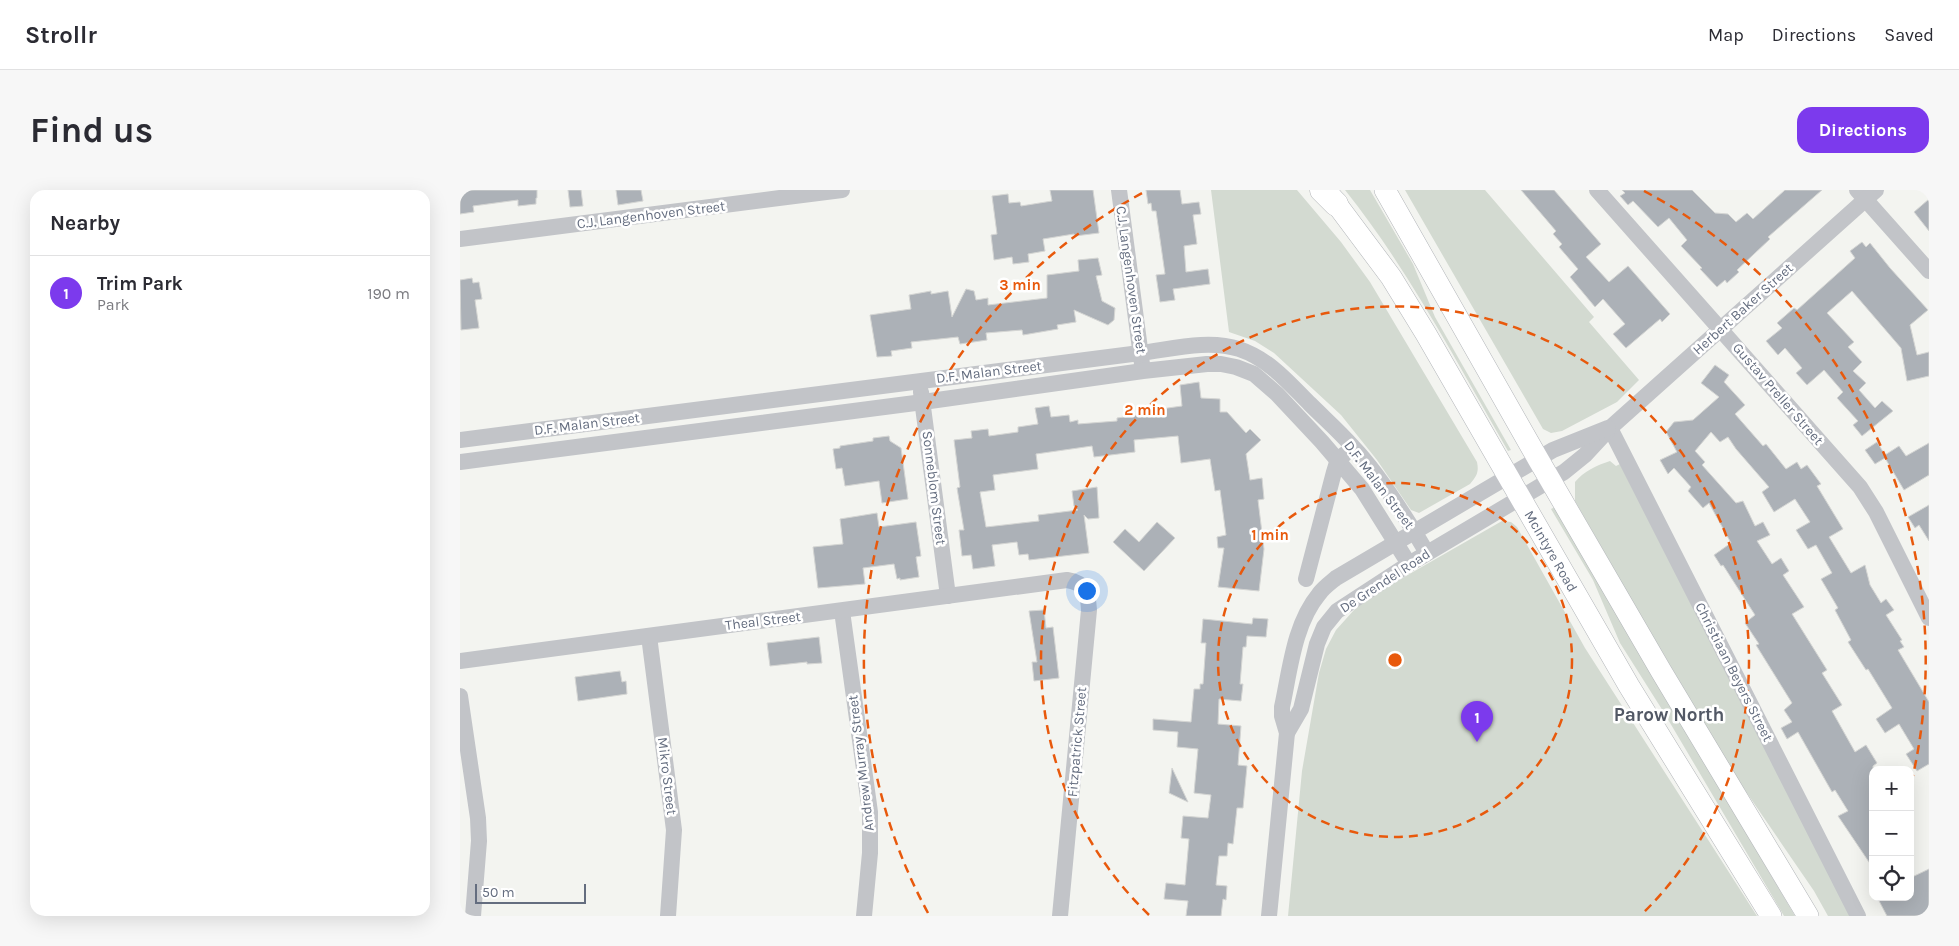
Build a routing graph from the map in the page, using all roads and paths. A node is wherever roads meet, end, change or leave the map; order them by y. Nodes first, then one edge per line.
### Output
1 (842, 190) edge
2 (1119, 190) edge
3 (1385, 190) edge
4 (1597, 190) edge
5 (1866, 193) edge
6 (1328, 194) edge
7 (460, 239) edge
8 (1929, 271) edge
9 (1720, 329) junction
10 (1140, 353) junction
11 (1143, 371) junction
12 (919, 381) junction
13 (923, 402) junction
14 (1610, 428) junction
15 (460, 440) edge
16 (1354, 447) junction
17 (1338, 459) junction
18 (1538, 459) junction
19 (460, 462) edge
20 (1508, 476) junction
21 (1550, 480) junction
22 (1520, 498) junction
23 (1415, 532) junction
24 (1396, 543) junction
25 (1428, 553) junction
26 (1408, 564) junction
27 (1306, 579) dead end
28 (1066, 580) joint
29 (948, 596) junction
30 (842, 611) junction
31 (1929, 618) edge
32 (649, 636) junction
33 (460, 661) edge
34 (460, 696) edge
35 (1288, 732) junction
36 (473, 916) edge
37 (668, 916) edge
38 (864, 916) edge
39 (1060, 916) edge
40 (1269, 916) edge
41 (1772, 916) edge
42 (1808, 916) edge
43 (1858, 916) edge

1 - 7 street, C.J. Langenhoven Street
2 - 10 street, C.J. Langenhoven Street
3 - 18 main road
4 - 9 street, Gustav Preller Street
5 - 8 street
5 - 9 street, Herbert Baker Street
6 - 20 main road, McIntyre Road
9 - 14 street, Herbert Baker Street
9 - 31 street, Gustav Preller Street
10 - 11 street, C.J. Langenhoven Street
10 - 12 street, D.F. Malan Street
10 - 16 street, D.F. Malan Street
11 - 13 street, D.F. Malan Street
11 - 17 street, D.F. Malan Street
12 - 13 street, Sonneblom Street
12 - 15 street, D.F. Malan Street
13 - 19 street, D.F. Malan Street
13 - 29 street, Sonneblom Street
14 - 18 street, Herbert Baker Street
14 - 21 street, Herbert Baker Street
14 - 43 street, Christiaan Beyers Street
16 - 17 street
16 - 23 street, D.F. Malan Street
17 - 24 street, D.F. Malan Street
17 - 27 street
18 - 20 street, De Grendel Road
18 - 21 main road
20 - 22 main road, McIntyre Road
20 - 23 street, De Grendel Road
21 - 22 street, De Grendel Road
21 - 42 main road
22 - 25 street, De Grendel Road
22 - 41 main road, McIntyre Road
23 - 24 street, De Grendel Road
23 - 25 street, D.F. Malan Street
24 - 26 street, D.F. Malan Street
24 - 35 street, De Grendel Road
25 - 26 street, De Grendel Road
26 - 35 street, De Grendel Road
28 - 29 street, Theal Street
28 - 39 street, Fitzpatrick Street
29 - 30 street, Theal Street
30 - 32 street, Theal Street
30 - 38 street, Andrew Murray Street
32 - 33 street, Theal Street
32 - 37 street, Mikro Street
34 - 36 street
35 - 40 street, De Grendel Road

